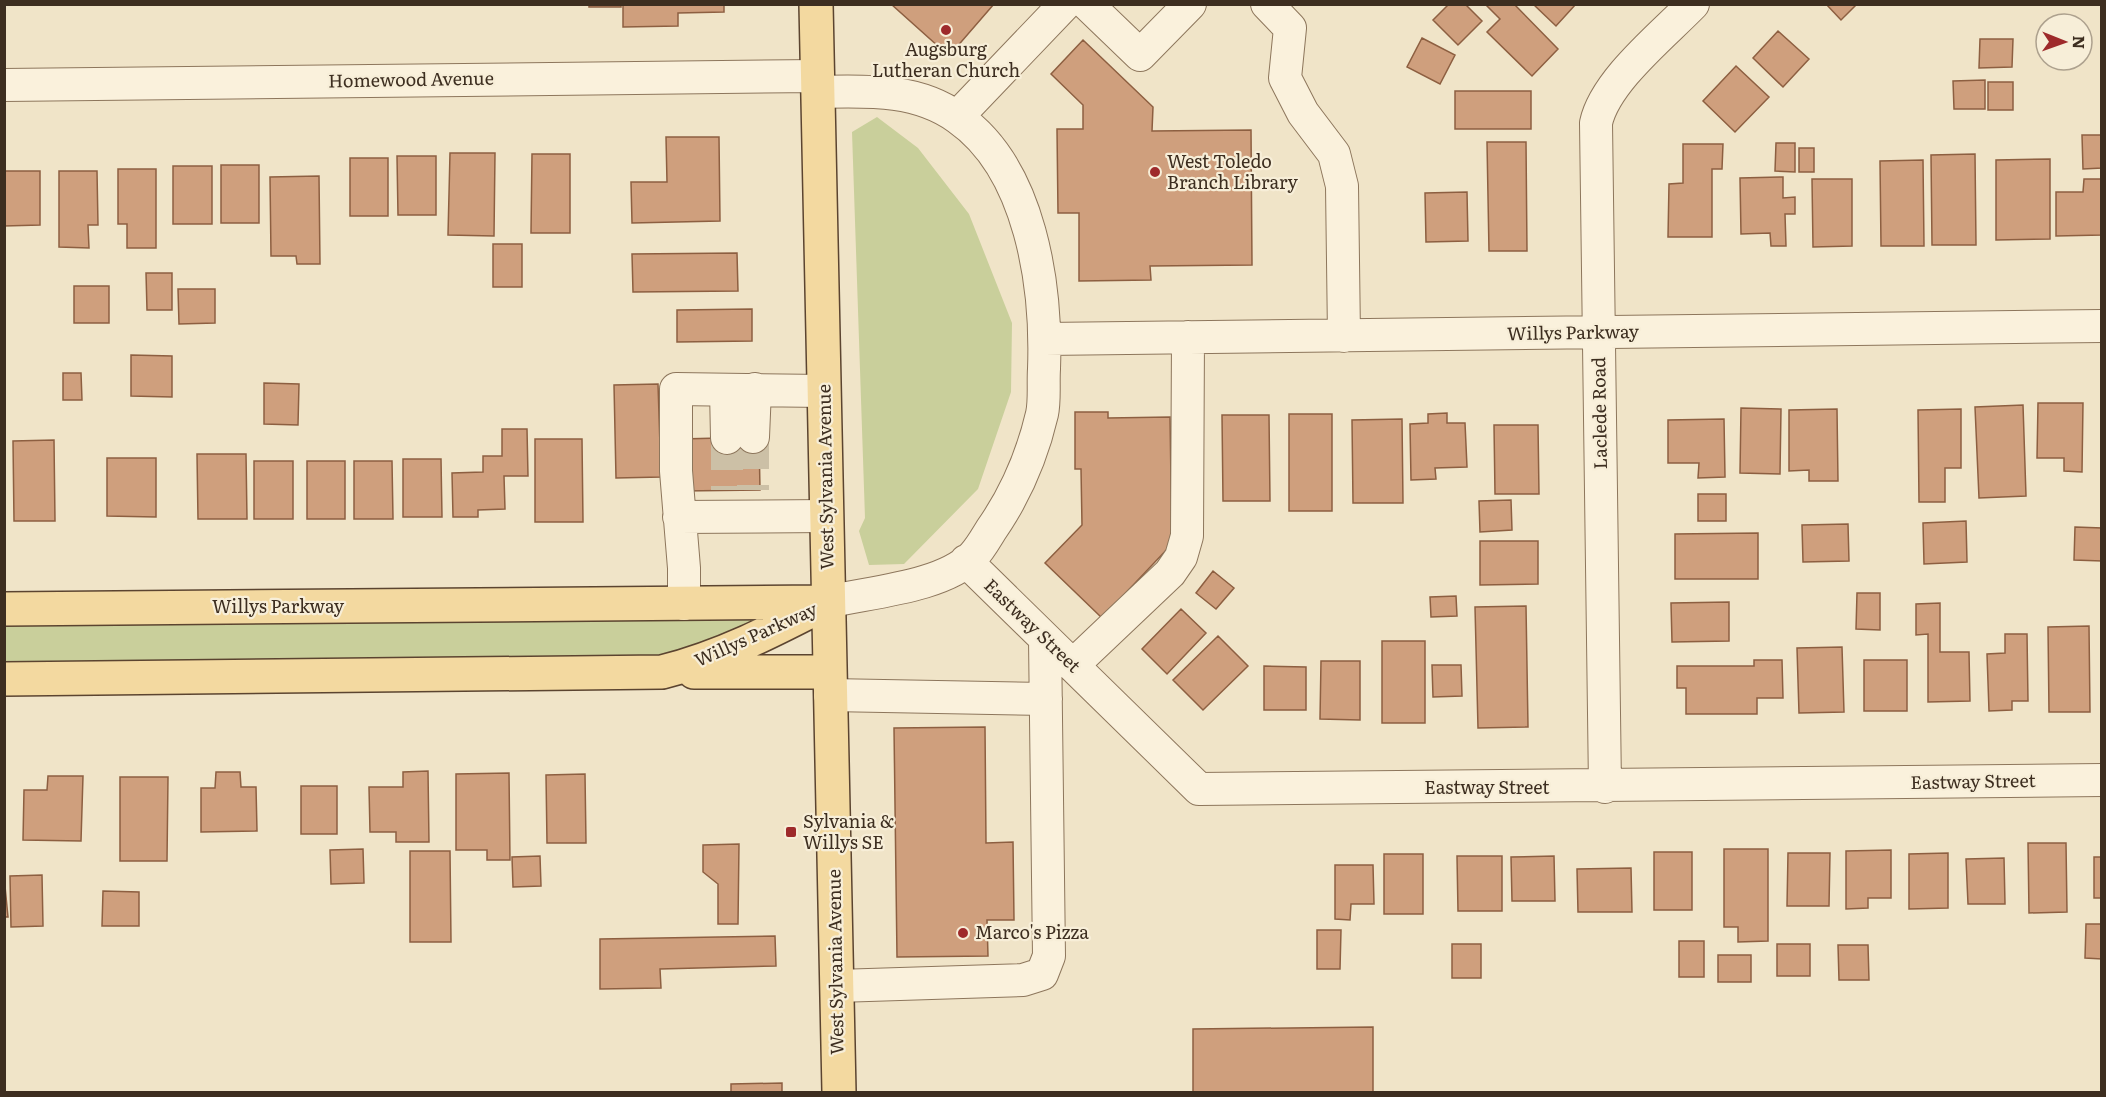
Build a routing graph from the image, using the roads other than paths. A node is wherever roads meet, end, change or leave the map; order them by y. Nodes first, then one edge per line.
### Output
1 (816, 4) edge
2 (1065, 4) edge
3 (1087, 4) edge
4 (1190, 4) edge
5 (1267, 4) edge
6 (1693, 4) edge
7 (818, 84) junction
8 (4, 85) edge
9 (957, 117) junction
10 (2102, 326) edge
11 (1599, 332) junction
12 (1344, 336) junction
13 (1188, 337) junction
14 (1045, 339) junction
15 (740, 390) junction
16 (824, 391) junction
17 (740, 437) tunnel mouth
18 (827, 516) junction
19 (679, 517) junction
20 (966, 561) junction
21 (828, 602) junction
22 (684, 604) junction
23 (4, 609) edge
24 (1045, 639) junction
25 (1073, 665) junction
26 (662, 672) junction
27 (4, 679) edge
28 (830, 684) junction
29 (1046, 699) junction
30 (2102, 780) edge
31 (1605, 787) junction
32 (837, 986) junction
33 (839, 1092) edge

1 - 7 main road, West Sylvania Avenue
2 - 9 street
3 - 4 street
5 - 12 street
6 - 11 street, Laclede Road
7 - 8 street, Homewood Avenue
7 - 9 street, Homewood Avenue
7 - 16 main road, West Sylvania Avenue
9 - 14 street, Homewood Avenue
10 - 11 street, Willys Parkway
11 - 12 street, Willys Parkway
11 - 31 street, Laclede Road
12 - 13 street, Willys Parkway
13 - 14 street, Willys Parkway
13 - 25 street
14 - 20 street, Homewood Avenue
15 - 16 street
15 - 17 street
15 - 19 street
16 - 18 main road, West Sylvania Avenue
18 - 19 street
18 - 21 main road, West Sylvania Avenue
19 - 22 street
20 - 21 street, Homewood Avenue
20 - 24 street, Eastway Street
21 - 22 main road, Willys Parkway
21 - 26 main road, Willys Parkway
21 - 28 main road, West Sylvania Avenue
22 - 23 main road, Willys Parkway
24 - 25 street, Eastway Street
24 - 29 street
25 - 31 street, Eastway Street
26 - 27 main road, Willys Parkway
26 - 28 main road
28 - 29 street
28 - 32 main road, West Sylvania Avenue
29 - 32 street
30 - 31 street, Eastway Street
32 - 33 main road, West Sylvania Avenue

